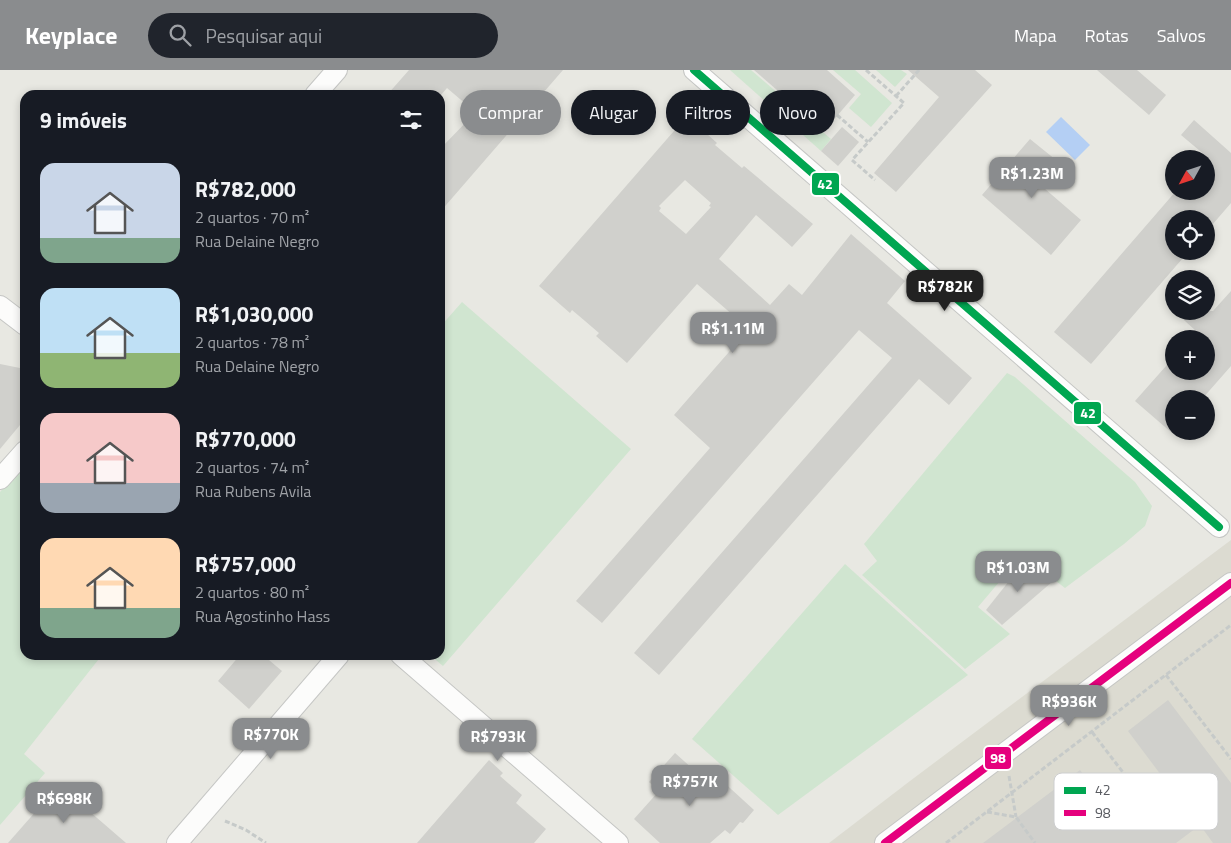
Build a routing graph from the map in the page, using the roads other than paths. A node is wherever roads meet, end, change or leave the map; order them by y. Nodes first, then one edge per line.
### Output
1 (337, 70) edge
2 (694, 70) edge
3 (319, 90) edge
4 (0, 306) edge
5 (20, 320) edge
6 (20, 457) edge
7 (0, 479) edge
8 (1219, 527) dead end
9 (1231, 583) edge
10 (335, 660) edge
11 (407, 660) edge
12 (177, 843) edge
13 (618, 843) edge
14 (885, 843) edge

1 - 3 street
2 - 8 street
4 - 5 street
6 - 7 street
9 - 14 street
10 - 12 street
11 - 13 street

